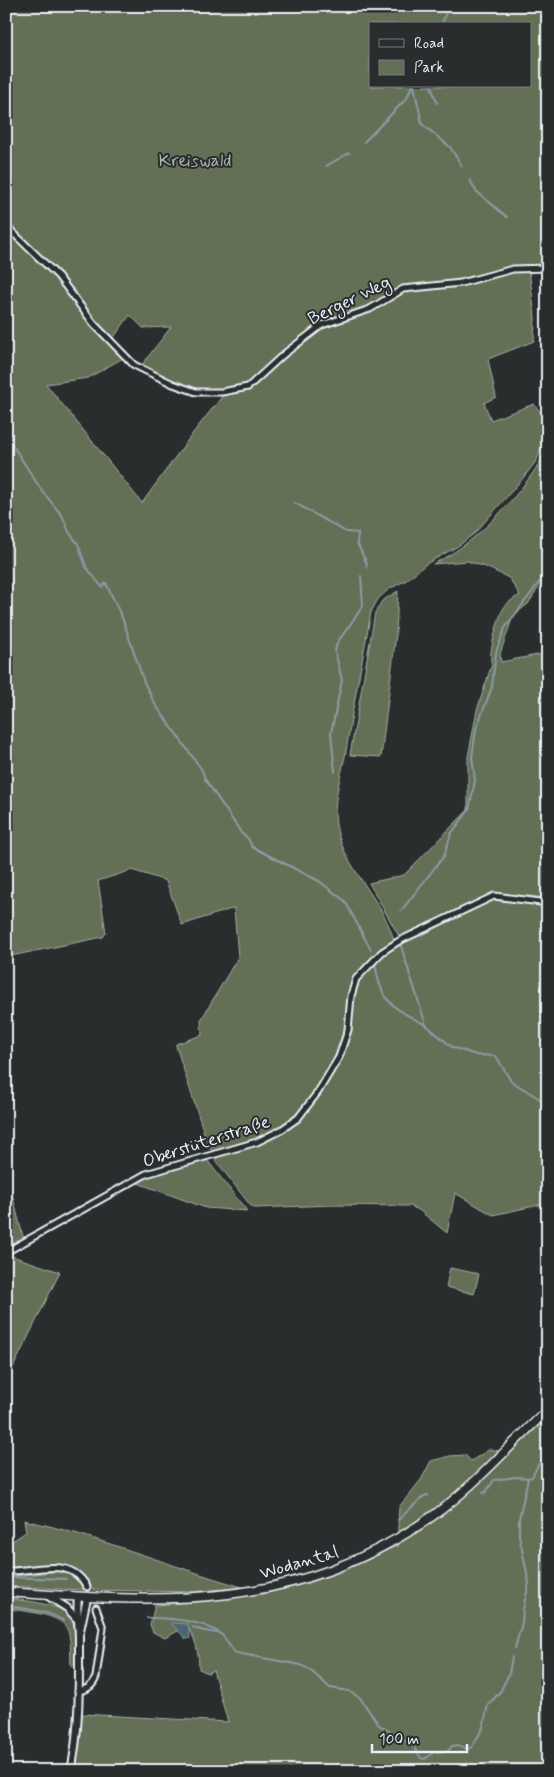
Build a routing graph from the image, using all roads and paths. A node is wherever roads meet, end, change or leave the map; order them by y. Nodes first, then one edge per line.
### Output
1 (6, 226) edge
2 (548, 268) edge
3 (548, 903) edge
4 (6, 1252) edge
5 (548, 1410) edge
6 (6, 1571) edge
7 (87, 1587) tunnel mouth
8 (6, 1592) edge
9 (47, 1595) junction
10 (78, 1597) junction
11 (87, 1598) junction
12 (96, 1608) tunnel mouth
13 (76, 1618) junction
14 (79, 1636) junction
15 (78, 1691) junction
16 (71, 1771) edge

1 - 2 street, Berger Weg
3 - 4 street, Oberstüterstraße
5 - 11 main road, Wodantal
6 - 7 street
8 - 9 main road, Wodantal
9 - 10 main road, Wodantal
9 - 13 street
10 - 11 main road, Wodantal
10 - 13 street
11 - 14 street
12 - 15 street
13 - 14 street
14 - 15 street
15 - 16 street

